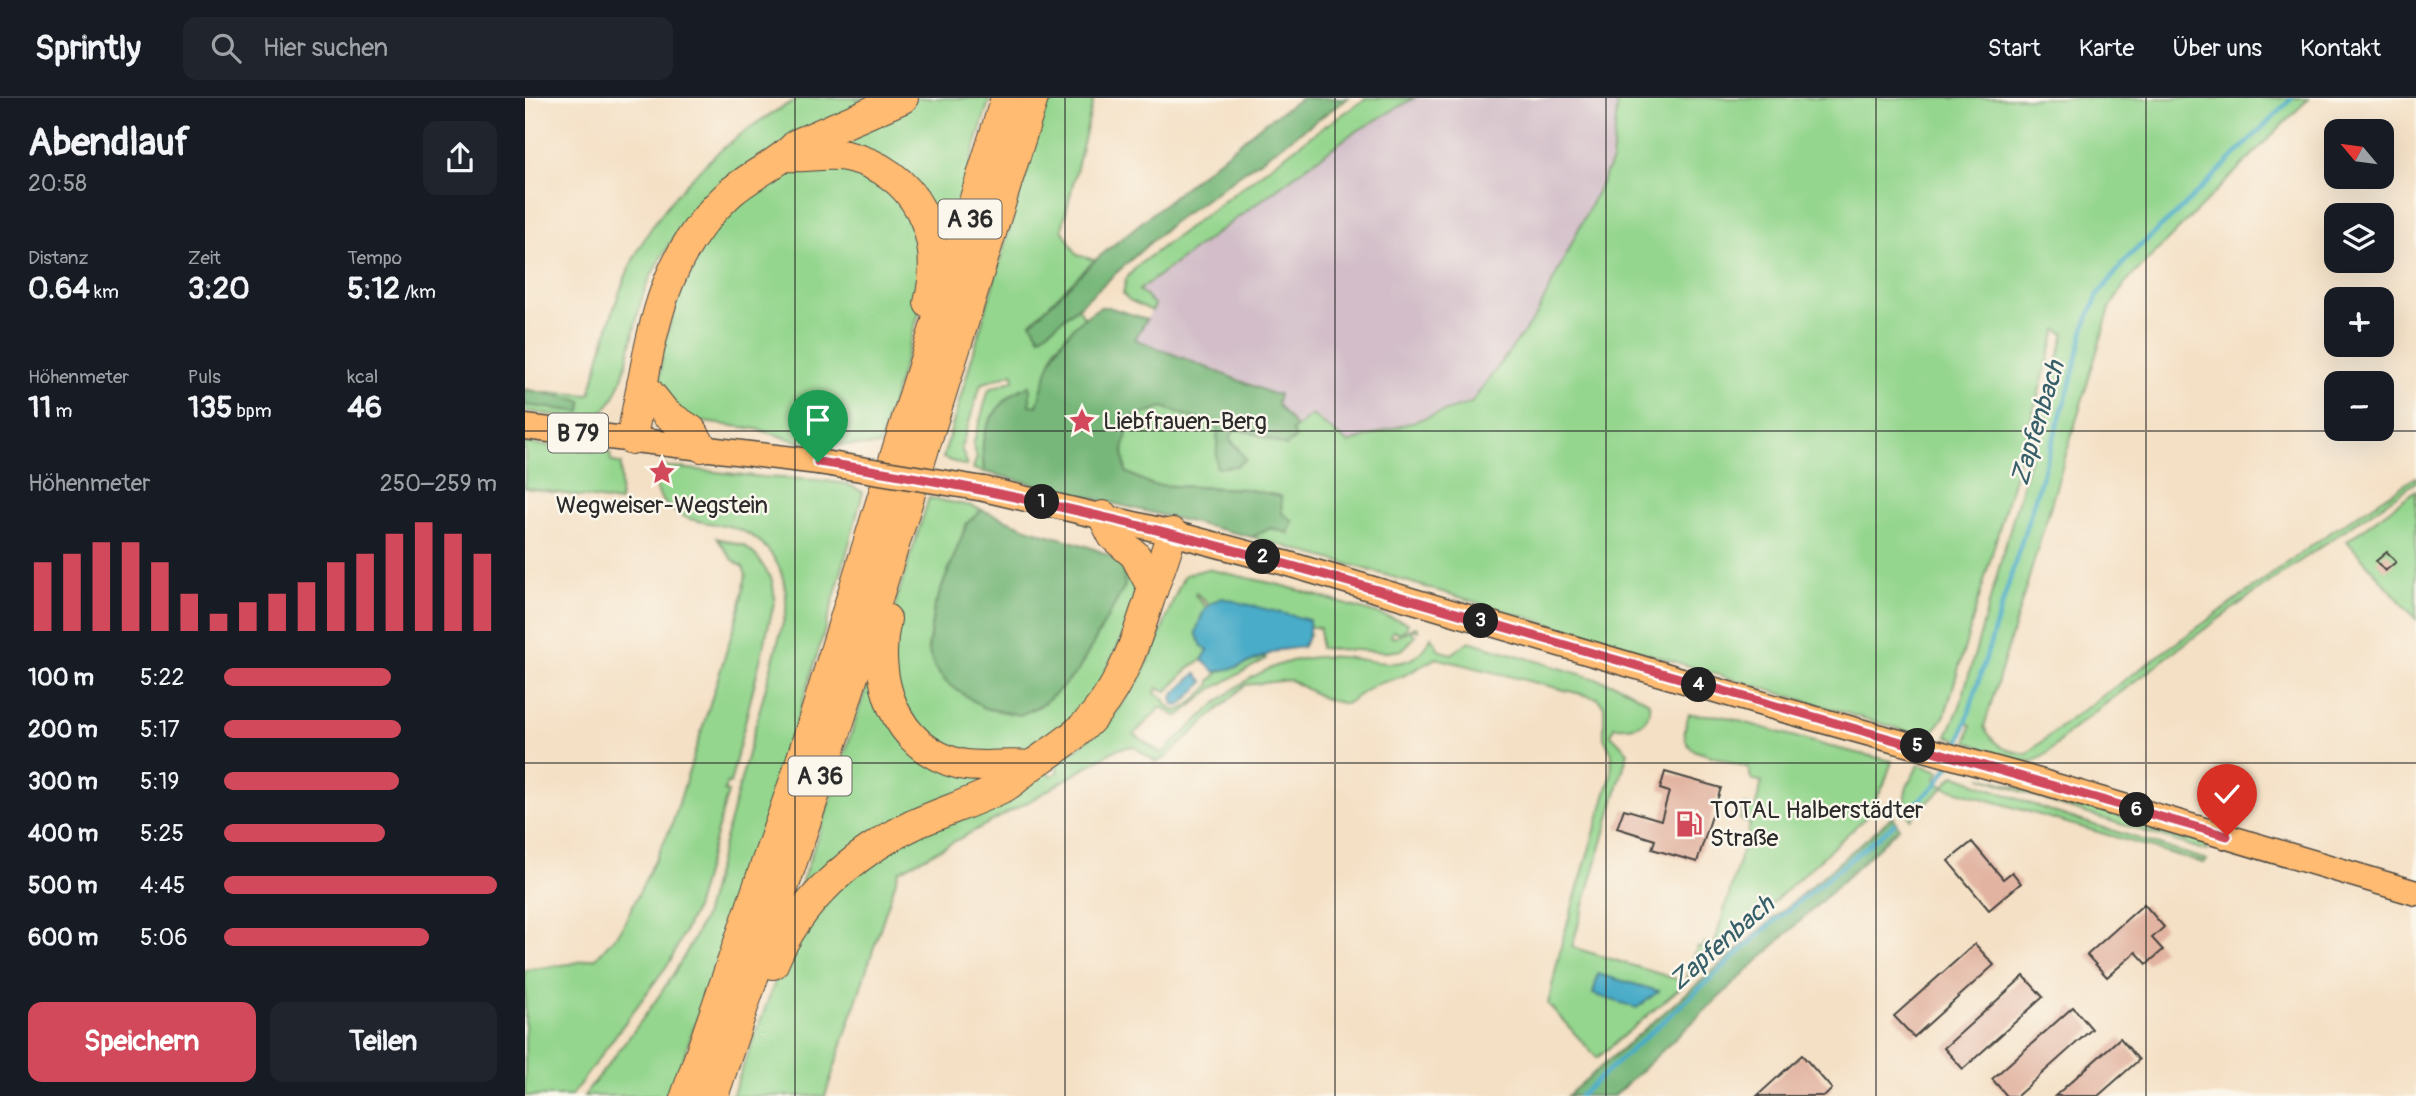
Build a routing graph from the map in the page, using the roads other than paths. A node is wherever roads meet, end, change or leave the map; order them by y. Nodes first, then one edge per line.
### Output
1 (903, 98) edge
2 (1006, 98) edge
3 (1033, 98) edge
4 (786, 156) junction
5 (933, 340) junction
6 (642, 384) junction
7 (525, 427) edge
8 (632, 439) junction
9 (702, 447) junction
10 (1103, 516) junction
11 (1172, 533) junction
12 (896, 543) junction
13 (1153, 589) junction
14 (1030, 766) junction
15 (2416, 892) edge
16 (742, 1009) junction
17 (686, 1096) edge
18 (713, 1096) edge

1 - 4 highway
2 - 5 highway, A 36
3 - 12 highway, A 36
4 - 5 highway
4 - 6 highway
5 - 17 highway, A 36
6 - 8 highway
6 - 9 highway
7 - 8 main road, B 79
8 - 9 main road, B 79
9 - 10 main road, B 79, bridge
10 - 11 main road
10 - 13 highway
11 - 13 highway
11 - 15 main road
12 - 14 highway
12 - 16 highway, A 36
13 - 14 highway
14 - 16 highway
16 - 18 highway, A 36

